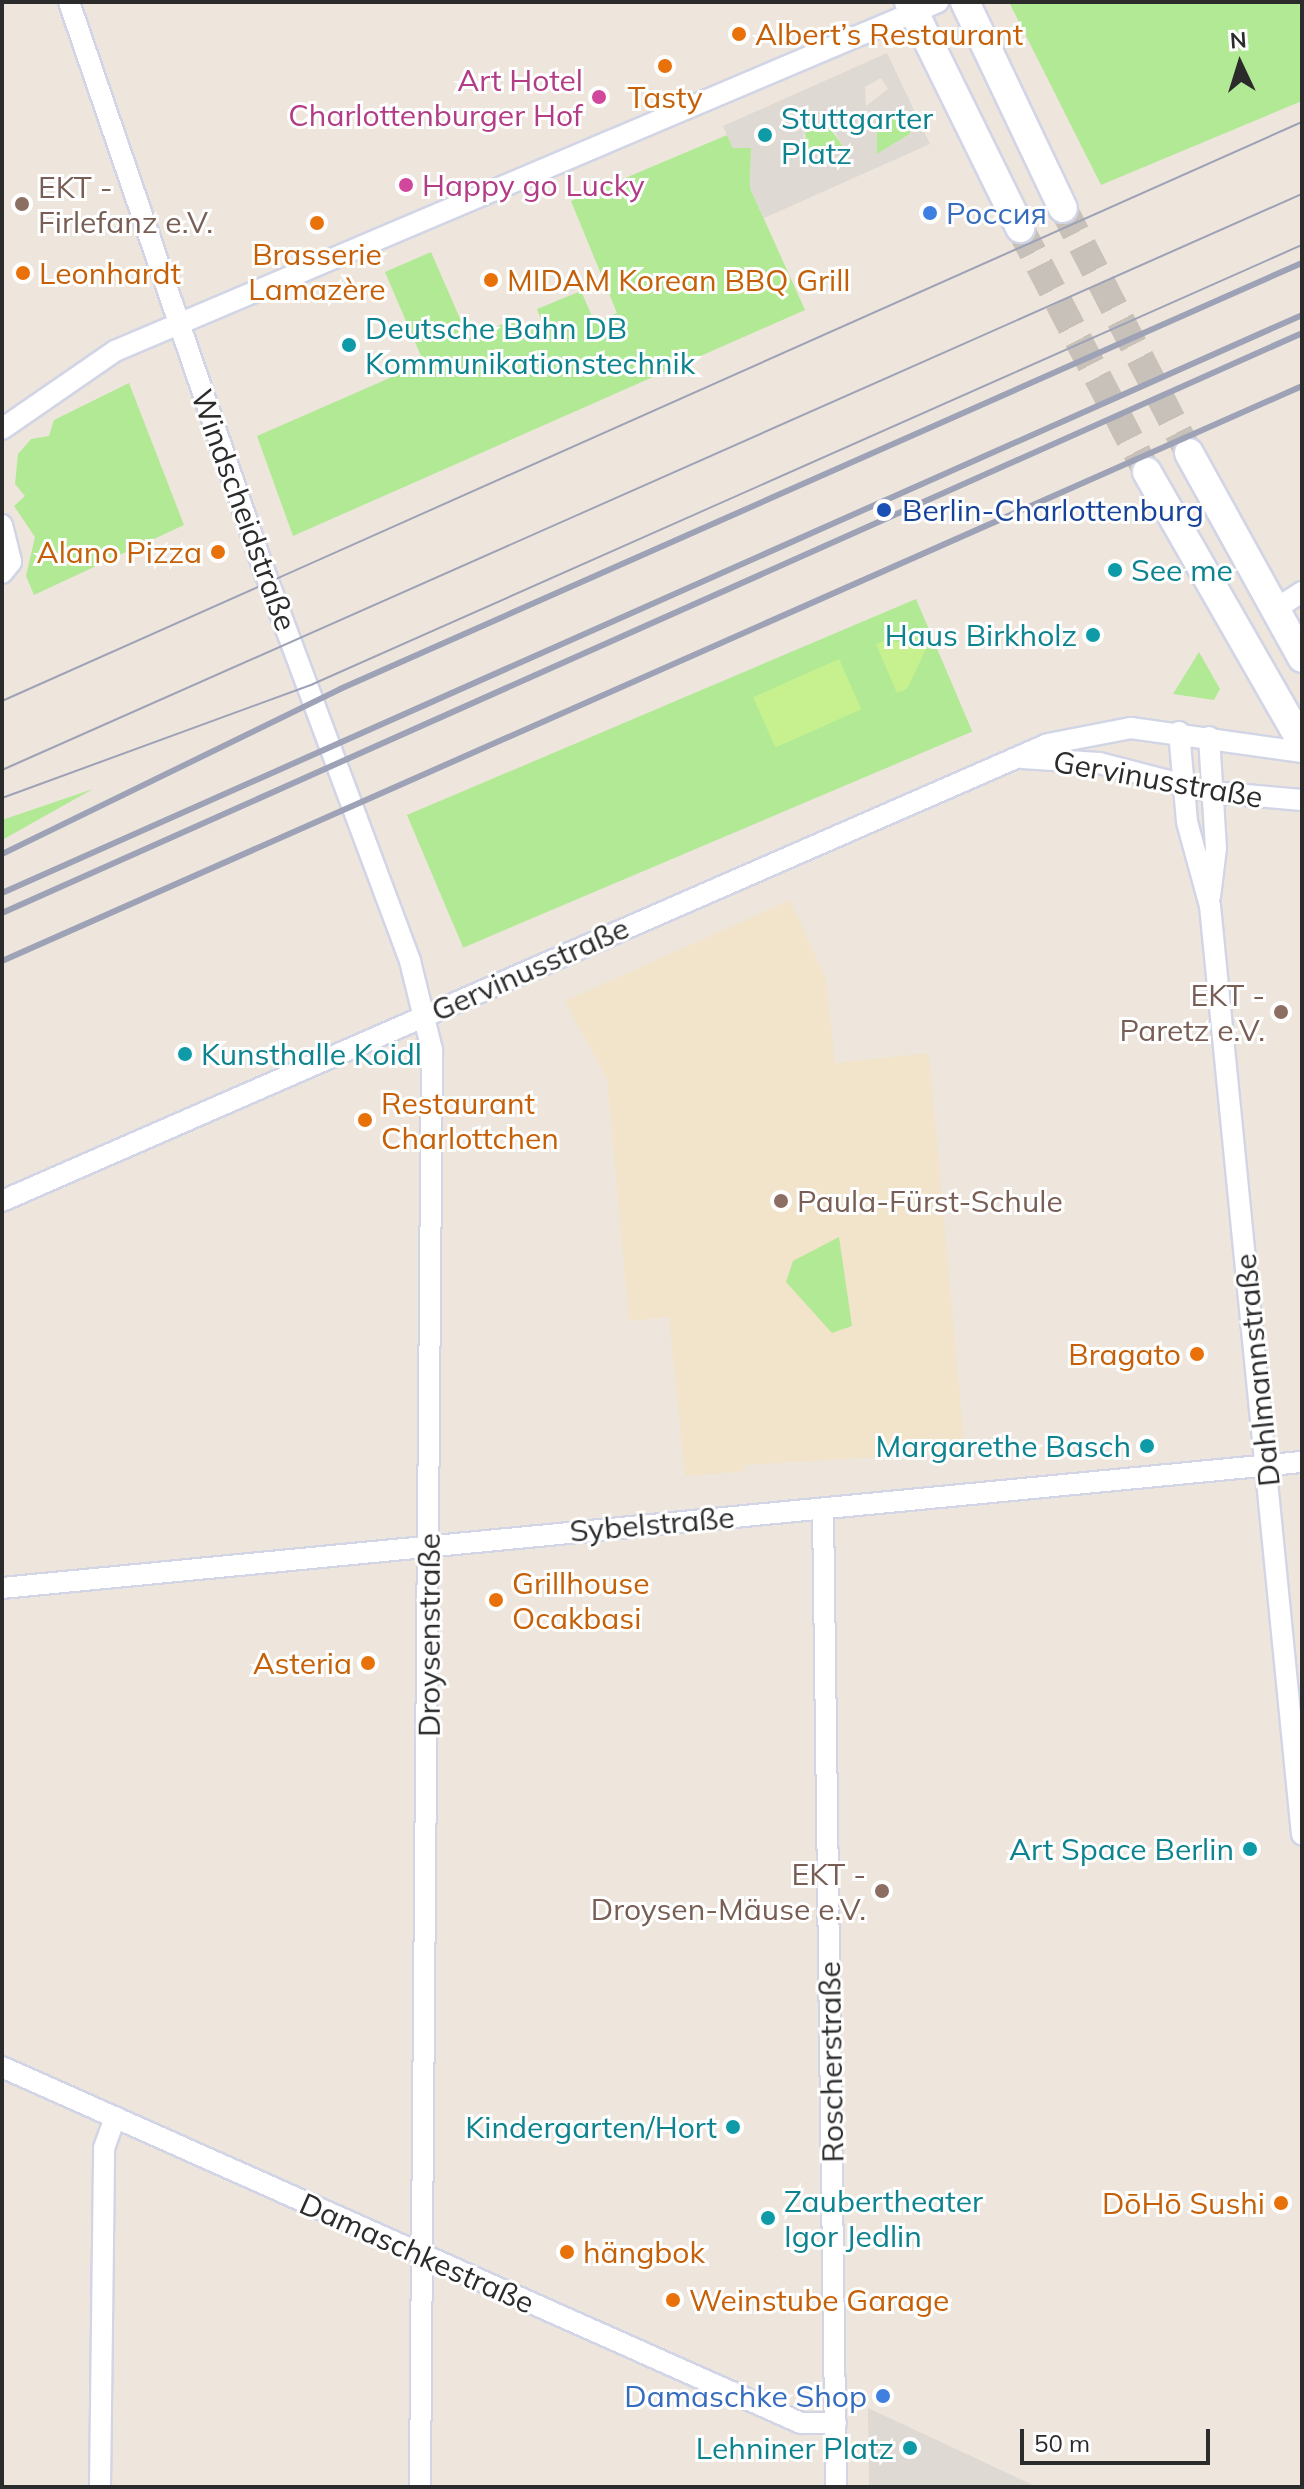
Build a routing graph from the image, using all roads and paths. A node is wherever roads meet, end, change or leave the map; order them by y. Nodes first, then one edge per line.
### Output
1 (69, 2) edge
2 (965, 2) edge
3 (920, 5) edge
4 (1063, 208) tunnel mouth
5 (1020, 228) tunnel mouth
6 (178, 325) junction
7 (2, 429) edge
8 (1189, 453) tunnel mouth
9 (1147, 472) tunnel mouth
10 (2, 525) edge
11 (6, 567) edge
12 (1302, 592) edge
13 (1274, 610) junction
14 (1302, 658) edge
15 (1179, 732) junction
16 (1209, 737) junction
17 (1302, 743) edge
18 (1302, 752) edge
19 (1014, 758) junction
20 (1183, 786) junction
21 (1212, 792) junction
22 (1302, 800) edge
23 (1210, 906) junction
24 (426, 1015) junction
25 (2, 1201) edge
26 (1302, 1462) edge
27 (1267, 1464) junction
28 (823, 1509) junction
29 (430, 1542) junction
30 (2, 1588) edge
31 (1302, 1834) edge
32 (2, 2067) edge
33 (115, 2117) junction
34 (422, 2255) junction
35 (836, 2423) junction
36 (100, 2487) edge
37 (420, 2487) edge
38 (836, 2487) edge

1 - 6 street, Windscheidstraße
2 - 4 main road
3 - 5 main road
3 - 6 street
6 - 7 street
6 - 24 street, Windscheidstraße
8 - 13 main road
9 - 17 main road
10 - 11 street
12 - 13 street
13 - 14 main road
15 - 16 street, Gervinusstraße
15 - 19 street, Gervinusstraße
15 - 20 street, Dahlmannstraße
16 - 18 street, Gervinusstraße
16 - 21 street, Dahlmannstraße
19 - 20 street, Gervinusstraße
19 - 24 street, Gervinusstraße
20 - 21 street, Gervinusstraße
20 - 23 street, Dahlmannstraße
21 - 22 street, Gervinusstraße
21 - 23 street, Dahlmannstraße
23 - 27 street, Dahlmannstraße
24 - 25 street, Gervinusstraße
24 - 29 street, Droysenstraße
26 - 27 street, Sybelstraße
27 - 28 street, Sybelstraße
27 - 31 street, Dahlmannstraße
28 - 29 street, Sybelstraße
28 - 35 street, Roscherstraße
29 - 30 street, Sybelstraße
29 - 34 street, Droysenstraße
32 - 33 street, Damaschkestraße
33 - 34 street, Damaschkestraße
33 - 36 street
34 - 35 street, Damaschkestraße
34 - 37 street, Droysenstraße
35 - 38 street

